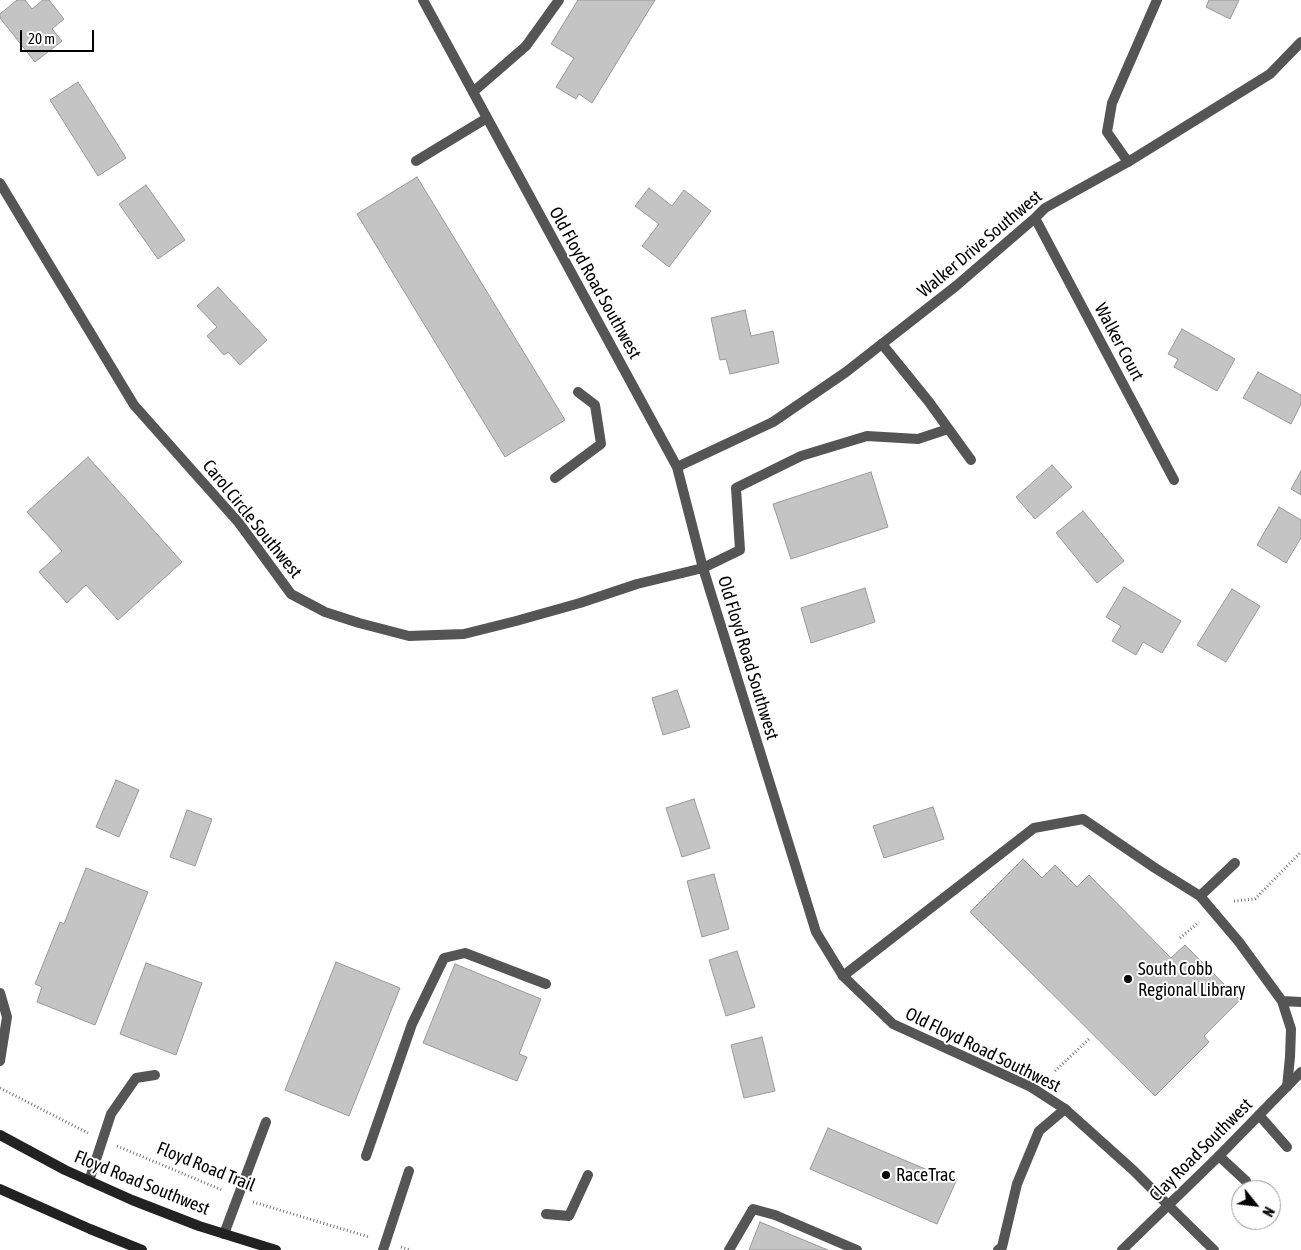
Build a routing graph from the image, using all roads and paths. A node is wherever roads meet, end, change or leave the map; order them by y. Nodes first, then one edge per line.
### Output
1 (559, 0) edge
2 (1157, 0) edge
3 (424, 1) edge
4 (1301, 42) edge
5 (473, 92) junction
6 (487, 118) junction
7 (416, 161) dead end
8 (1128, 162) junction
9 (0, 183) edge
10 (1035, 218) junction
11 (882, 344) junction
12 (578, 392) dead end
13 (948, 428) junction
14 (971, 460) dead end
15 (677, 467) junction
16 (554, 478) dead end
17 (1174, 480) dead end
18 (703, 568) junction
19 (1301, 852) edge
20 (1234, 863) dead end
21 (1200, 896) junction
22 (1234, 901) dead end
23 (1202, 920) dead end
24 (1180, 938) dead end
25 (843, 976) junction
26 (546, 984) dead end
27 (0, 993) edge
28 (1282, 1001) junction
29 (1301, 1002) edge
30 (1089, 1039) dead end
31 (0, 1061) edge
32 (1055, 1071) dead end
33 (1301, 1072) edge
34 (155, 1075) dead end
35 (1287, 1087) junction
36 (0, 1088) edge
37 (1065, 1109) junction
38 (1259, 1115) junction
39 (266, 1122) dead end
40 (0, 1135) edge
41 (102, 1140) junction
42 (1287, 1146) dead end
43 (366, 1156) dead end
44 (1219, 1156) junction
45 (409, 1171) dead end
46 (588, 1175) dead end
47 (1245, 1180) edge
48 (89, 1181) junction
49 (0, 1189) edge
50 (238, 1197) junction
51 (1168, 1205) junction
52 (546, 1214) dead end
53 (224, 1234) junction
54 (385, 1246) edge
55 (142, 1250) edge
56 (276, 1250) edge
57 (410, 1250) edge
58 (729, 1250) edge
59 (857, 1250) edge
60 (998, 1250) edge
61 (1122, 1250) edge
62 (1214, 1250) edge

1 - 5 street
2 - 8 street
3 - 5 street, Old Floyd Road Southwest
4 - 8 street, Walker Drive Southwest
5 - 6 street, Old Floyd Road Southwest
6 - 7 street
6 - 15 street, Old Floyd Road Southwest
8 - 10 street, Walker Drive Southwest
9 - 18 street, Carol Circle Southwest
10 - 11 street, Walker Drive Southwest
10 - 17 street, Walker Court
11 - 13 street
11 - 15 street, Walker Drive Southwest
12 - 16 street
13 - 14 street
13 - 18 street, Carol Circle Southwest
15 - 18 street, Old Floyd Road Southwest
18 - 25 street, Old Floyd Road Southwest
19 - 22 path
20 - 21 street
21 - 25 street
21 - 28 street
23 - 24 path
25 - 37 street, Old Floyd Road Southwest
26 - 43 street
27 - 31 street
28 - 29 street
28 - 35 street
30 - 32 path
33 - 35 street, Clay Road Southwest
34 - 41 street
35 - 38 street, Clay Road Southwest
36 - 41 path, Floyd Road Trail
37 - 51 street, Old Floyd Road Southwest
37 - 60 street
38 - 42 street
38 - 44 street, Clay Road Southwest
39 - 50 street
40 - 48 main road, Floyd Road Southwest
41 - 48 street
41 - 50 path, Floyd Road Trail
44 - 47 street
44 - 51 street, Clay Road Southwest
45 - 54 street
46 - 52 street
48 - 53 main road, Floyd Road Southwest
49 - 55 main road
50 - 53 street
50 - 54 path, Floyd Road Trail
51 - 61 street, Clay Road Southwest
51 - 62 street, Old Floyd Road Southwest
53 - 56 main road, Floyd Road Southwest
54 - 57 path, Floyd Road Trail
58 - 59 street

